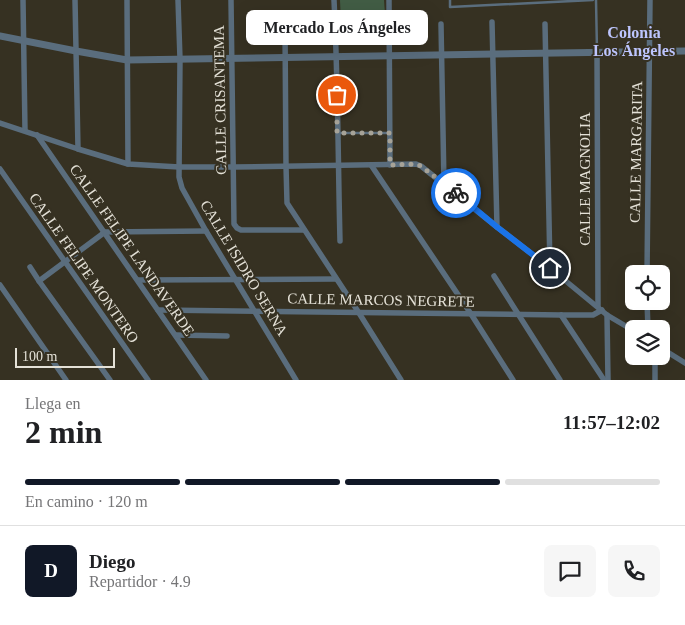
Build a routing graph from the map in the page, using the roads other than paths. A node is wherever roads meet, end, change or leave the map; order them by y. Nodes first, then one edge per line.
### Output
1 (23, 0) edge
2 (75, 0) edge
3 (127, 0) edge
4 (178, 0) edge
5 (231, 0) edge
6 (334, 0) edge
7 (389, 0) edge
8 (450, 0) edge
9 (595, 0) edge
10 (650, 0) edge
11 (492, 22) dead end
12 (442, 24) dead end
13 (545, 24) dead end
14 (285, 29) dead end
15 (0, 36) edge
16 (23, 41) junction
17 (76, 51) junction
18 (650, 51) junction
19 (685, 51) edge
20 (597, 52) junction
21 (545, 53) junction
22 (442, 54) junction
23 (493, 54) junction
24 (389, 55) junction
25 (336, 56) junction
26 (285, 57) junction
27 (232, 58) junction
28 (180, 59) junction
29 (127, 60) junction
30 (0, 123) edge
31 (25, 130) junction
32 (337, 133) junction
33 (390, 133) junction
34 (37, 135) junction
35 (78, 149) junction
36 (128, 164) junction
37 (370, 165) junction
38 (390, 165) junction
39 (286, 166) junction
40 (338, 166) junction
41 (179, 167) junction
42 (234, 167) junction
43 (0, 169) edge
44 (444, 184) junction
45 (497, 227) junction
46 (304, 230) junction
47 (206, 231) junction
48 (105, 232) junction
49 (340, 241) dead end
50 (65, 262) junction
51 (647, 265) edge
52 (30, 267) dead end
53 (550, 268) junction
54 (494, 276) dead end
55 (236, 279) junction
56 (336, 279) junction
57 (138, 280) junction
58 (39, 281) junction
59 (0, 285) edge
60 (158, 310) junction
61 (602, 310) junction
62 (255, 311) junction
63 (359, 312) junction
64 (471, 314) junction
65 (518, 315) junction
66 (562, 315) junction
67 (625, 325) edge
68 (176, 335) junction
69 (227, 336) dead end
70 (670, 354) edge
71 (685, 363) edge
72 (655, 365) edge
73 (66, 380) edge
74 (110, 380) edge
75 (148, 380) edge
76 (206, 380) edge
77 (296, 380) edge
78 (401, 380) edge
79 (513, 380) edge
80 (560, 380) edge
81 (604, 380) edge
82 (608, 380) edge
83 (655, 380) edge

1 - 16 street
2 - 17 street
3 - 29 street
4 - 28 street, CALLE ISIDRO SERNA
5 - 27 street, CALLE CRISANTEMA
6 - 25 street
7 - 24 street
8 - 9 lane
9 - 20 lane
10 - 18 street, CALLE MARGARITA
11 - 23 street
12 - 22 street
13 - 21 street
14 - 26 street
15 - 16 street
16 - 17 street
16 - 31 street
17 - 29 street
17 - 35 street
18 - 19 street
18 - 20 street
18 - 51 street, CALLE MARGARITA
20 - 21 street
20 - 61 street, CALLE MAGNOLIA
21 - 23 street
21 - 53 street
22 - 23 street
22 - 24 street
22 - 44 street
23 - 45 street
24 - 25 street
24 - 33 street
25 - 26 street
25 - 32 street
26 - 27 street
26 - 39 street
27 - 28 street
27 - 42 street, CALLE CRISANTEMA
28 - 29 street
28 - 41 street, CALLE ISIDRO SERNA
29 - 36 street
30 - 31 street
31 - 34 street
32 - 33 lane
32 - 40 street
33 - 38 street
34 - 35 street
34 - 48 street, CALLE FELIPE LANDAVERDE
35 - 36 street
36 - 41 street
37 - 38 street
37 - 40 street
37 - 64 street
38 - 44 street
39 - 40 street
39 - 42 street
39 - 46 street
40 - 49 street
41 - 42 street
41 - 47 street, CALLE ISIDRO SERNA
42 - 46 street, CALLE CRISANTEMA
43 - 50 street, CALLE FELIPE MONTERO
44 - 45 street
45 - 53 street
46 - 56 street
47 - 48 street
47 - 55 street, CALLE ISIDRO SERNA
48 - 50 street
48 - 57 street, CALLE FELIPE LANDAVERDE
50 - 58 street
50 - 75 street, CALLE FELIPE MONTERO
52 - 58 street
53 - 61 street
54 - 65 street
55 - 56 street
55 - 57 street
55 - 62 street, CALLE ISIDRO SERNA
56 - 63 street
57 - 60 street, CALLE FELIPE LANDAVERDE
58 - 74 street
59 - 73 street
60 - 62 street, CALLE MARCOS NEGRETE
60 - 68 street, CALLE FELIPE LANDAVERDE
61 - 66 street, CALLE MARCOS NEGRETE
61 - 67 street
61 - 82 street, CALLE MAGNOLIA
62 - 63 street, CALLE MARCOS NEGRETE
62 - 77 street, CALLE ISIDRO SERNA
63 - 64 street, CALLE MARCOS NEGRETE
63 - 78 street
64 - 65 street, CALLE MARCOS NEGRETE
64 - 79 street
65 - 66 street, CALLE MARCOS NEGRETE
65 - 80 street
66 - 81 street
68 - 69 street
68 - 76 street, CALLE FELIPE LANDAVERDE
70 - 71 street
72 - 83 street

